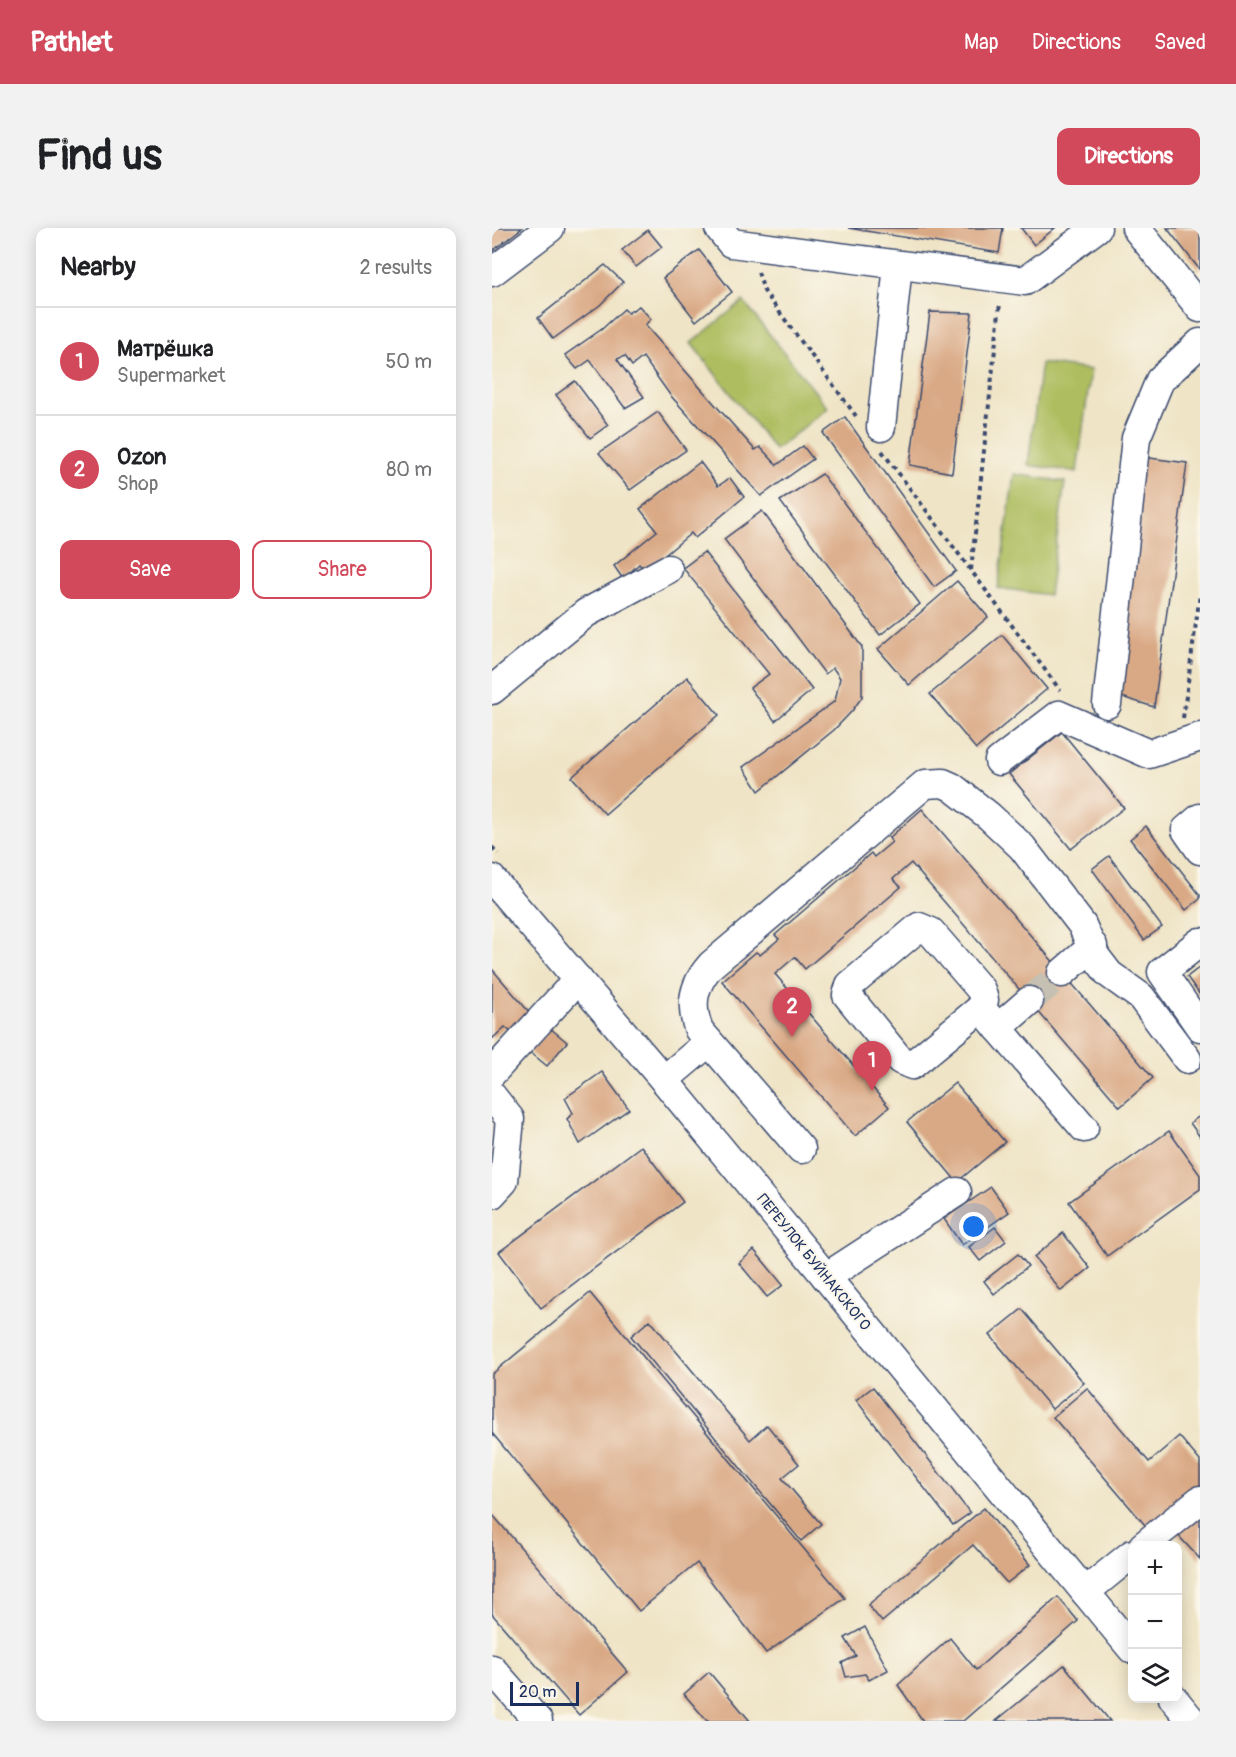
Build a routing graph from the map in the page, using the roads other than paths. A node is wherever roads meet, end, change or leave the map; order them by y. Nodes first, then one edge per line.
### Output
1 (550, 228) edge
2 (720, 228) edge
3 (1097, 228) edge
4 (1136, 228) edge
5 (898, 265) junction
6 (492, 272) edge
7 (1200, 308) edge
8 (1200, 342) edge
9 (874, 433) road end
10 (668, 569) dead end
11 (492, 690) edge
12 (1107, 704) dead end
13 (1191, 729) edge
14 (999, 761) dead end
15 (1200, 818) edge
16 (1200, 850) edge
17 (492, 879) edge
18 (1200, 942) edge
19 (1093, 946) junction
20 (1062, 973) tunnel mouth
21 (578, 979) junction
22 (1029, 1001) tunnel mouth
23 (989, 1018) junction
24 (1200, 1027) edge
25 (709, 1042) junction
26 (1187, 1059) dead end
27 (492, 1073) edge
28 (664, 1080) junction
29 (492, 1096) edge
30 (1084, 1128) dead end
31 (801, 1149) dead end
32 (957, 1192) dead end
33 (492, 1194) edge
34 (826, 1277) junction
35 (1200, 1500) edge
36 (1148, 1541) edge
37 (1128, 1557) edge
38 (1085, 1592) junction
39 (1128, 1644) edge
40 (492, 1669) edge
41 (1177, 1703) edge
42 (538, 1721) edge
43 (1192, 1721) edge

1 - 6 street
2 - 5 street
3 - 5 street
4 - 7 street
5 - 9 street
8 - 12 street
10 - 11 street
13 - 14 street
15 - 16 street
17 - 21 street, ПЕРЕУЛОК БУЙНАКСКОГО
18 - 24 street
19 - 20 street
19 - 25 street
19 - 26 street
21 - 27 street
21 - 28 street, ПЕРЕУЛОК БУЙНАКСКОГО
22 - 23 street
23 - 23 street
23 - 30 street
25 - 28 street
25 - 31 street
28 - 34 street, ПЕРЕУЛОК БУЙНАКСКОГО
29 - 33 street
32 - 34 street
34 - 38 street, ПЕРЕУЛОК БУЙНАКСКОГО
35 - 36 street
37 - 38 street
38 - 39 street, ПЕРЕУЛОК БУЙНАКСКОГО
40 - 42 street
41 - 43 street

